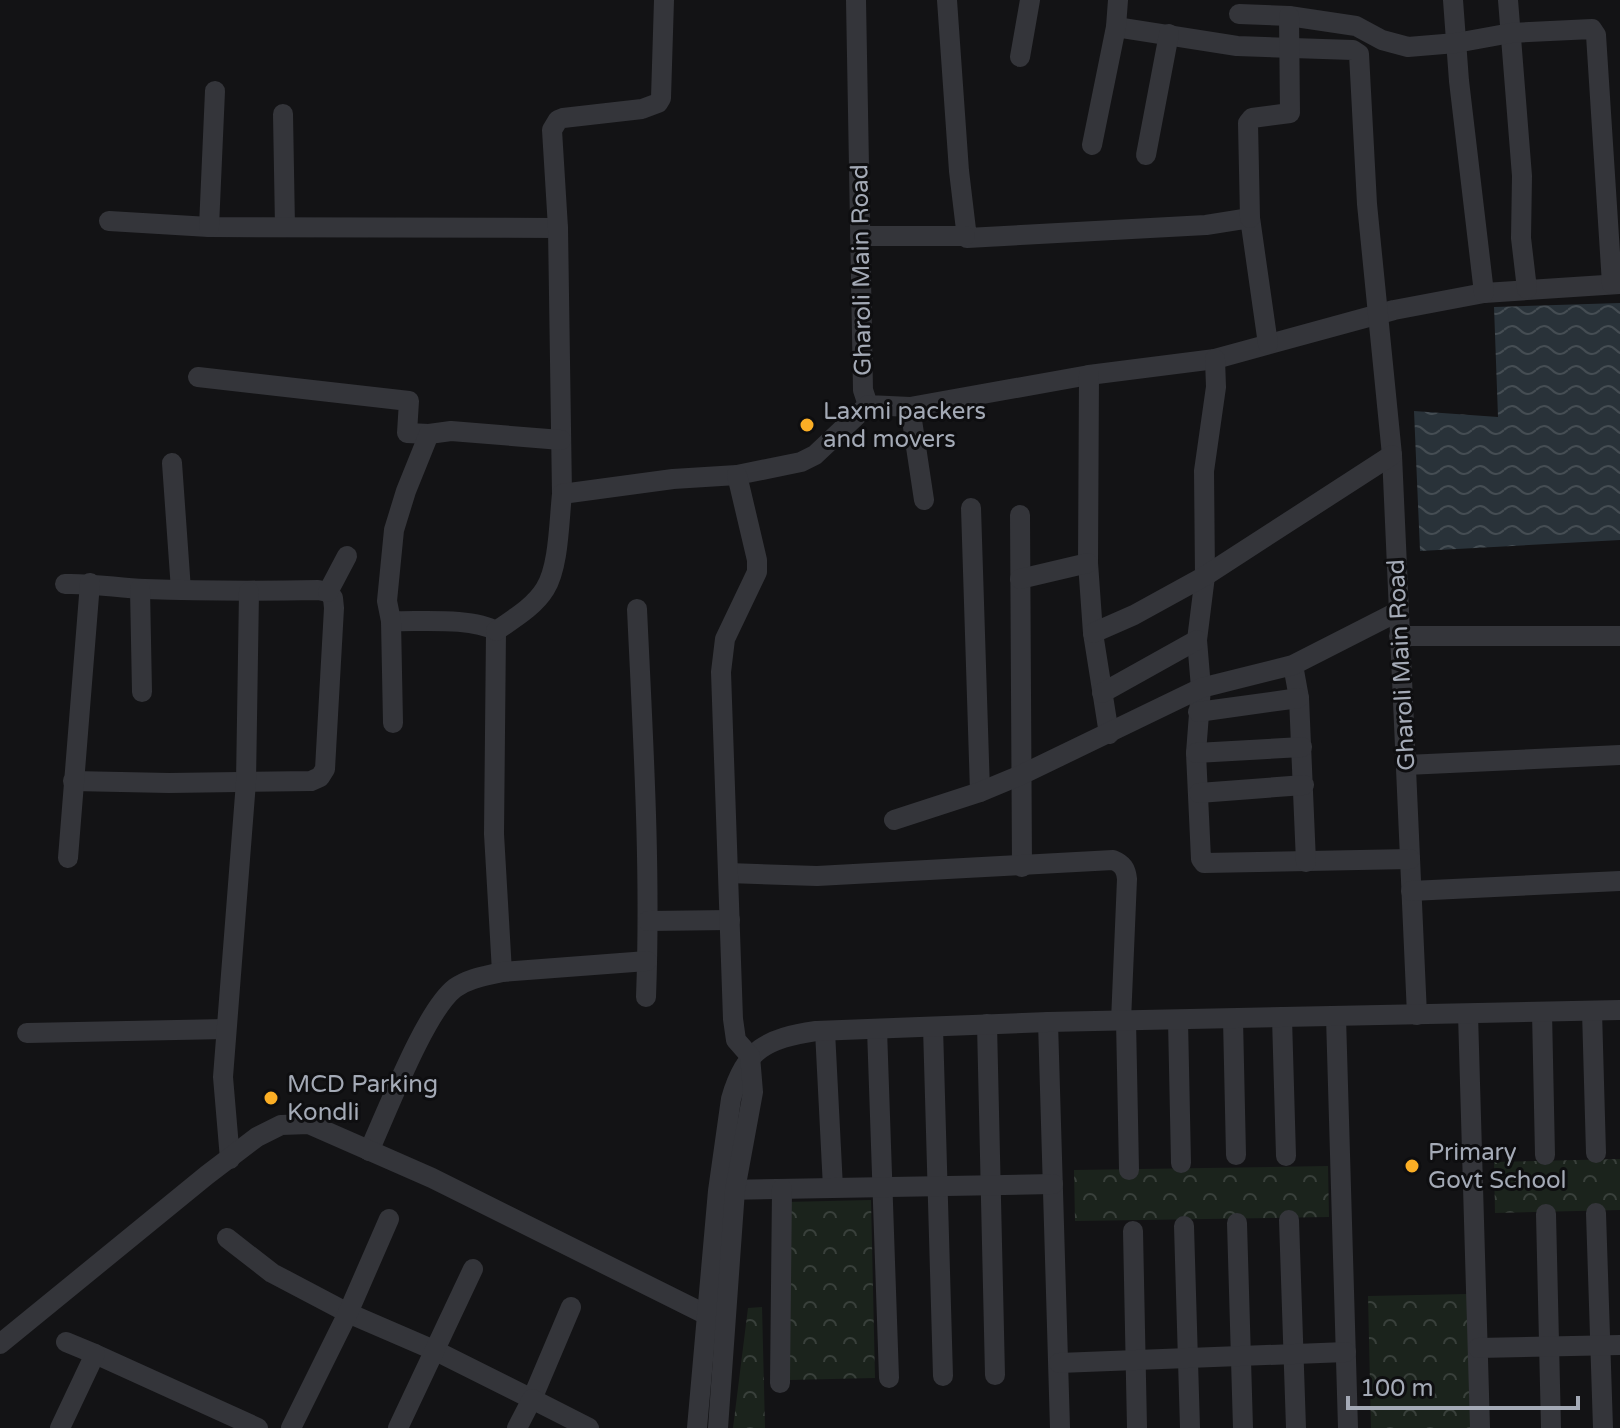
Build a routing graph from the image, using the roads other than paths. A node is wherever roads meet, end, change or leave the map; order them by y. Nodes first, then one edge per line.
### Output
1 (664, 0) edge
2 (856, 0) edge
3 (947, 0) edge
4 (1030, 0) edge
5 (1118, 0) edge
6 (1453, 0) edge
7 (1508, 0) edge
8 (1240, 7) edge
9 (1289, 16) junction
10 (1116, 27) junction
11 (1511, 33) junction
12 (1169, 34) junction
13 (1456, 43) junction
14 (1237, 46) junction
15 (1288, 49) junction
16 (1020, 57) dead end
17 (215, 91) dead end
18 (283, 114) dead end
19 (1092, 145) dead end
20 (1146, 155) dead end
21 (1620, 214) edge
22 (1250, 218) junction
23 (109, 221) dead end
24 (209, 227) junction
25 (285, 227) junction
26 (558, 228) junction
27 (860, 236) junction
28 (965, 236) junction
29 (1612, 240) edge
30 (1616, 284) edge
31 (1527, 289) junction
32 (1484, 293) junction
33 (1376, 315) junction
34 (1268, 344) junction
35 (1215, 359) junction
36 (1089, 375) junction
37 (198, 377) dead end
38 (868, 405) junction
39 (910, 407) junction
40 (429, 434) junction
41 (561, 440) junction
42 (1392, 455) junction
43 (172, 463) dead end
44 (737, 475) junction
45 (562, 494) junction
46 (924, 500) dead end
47 (971, 508) dead end
48 (1020, 515) dead end
49 (347, 556) dead end
50 (1088, 563) junction
51 (1205, 576) junction
52 (1020, 579) junction
53 (90, 583) junction
54 (65, 584) dead end
55 (140, 589) junction
56 (181, 590) junction
57 (249, 592) junction
58 (328, 592) junction
59 (637, 609) dead end
60 (1399, 611) junction
61 (391, 621) junction
62 (496, 631) junction
63 (1093, 633) junction
64 (1399, 636) junction
65 (1620, 636) edge
66 (1197, 640) junction
67 (1293, 665) junction
68 (1201, 688) junction
69 (142, 692) dead end
70 (1102, 693) junction
71 (1299, 698) junction
72 (1198, 712) junction
73 (393, 723) dead end
74 (1109, 734) junction
75 (1302, 747) junction
76 (1196, 753) junction
77 (1620, 755) edge
78 (1406, 765) junction
79 (1021, 775) junction
80 (73, 781) junction
81 (246, 782) junction
82 (1304, 785) junction
83 (980, 792) junction
84 (1199, 793) junction
85 (894, 820) dead end
86 (68, 858) dead end
87 (1410, 859) junction
88 (1306, 862) junction
89 (1022, 867) junction
90 (728, 873) junction
91 (1620, 881) edge
92 (1411, 891) junction
93 (730, 920) junction
94 (648, 921) junction
95 (647, 961) junction
96 (502, 972) junction
97 (646, 997) dead end
98 (1620, 1010) edge
99 (1592, 1011) junction
100 (1542, 1012) junction
101 (1468, 1014) junction
102 (1417, 1015) junction
103 (1336, 1017) junction
104 (1282, 1018) junction
105 (1233, 1019) junction
106 (1124, 1020) junction
107 (1178, 1020) junction
108 (1048, 1022) junction
109 (987, 1024) junction
110 (933, 1027) junction
111 (226, 1029) junction
112 (877, 1029) junction
113 (825, 1031) junction
114 (27, 1033) dead end
115 (750, 1056) junction
116 (369, 1151) junction
117 (1596, 1153) dead end
118 (1236, 1155) dead end
119 (1545, 1155) dead end
120 (1286, 1156) dead end
121 (230, 1159) junction
122 (1181, 1163) dead end
123 (1129, 1170) dead end
124 (1053, 1184) junction
125 (989, 1185) junction
126 (938, 1186) junction
127 (882, 1187) junction
128 (833, 1188) junction
129 (782, 1189) junction
130 (726, 1190) junction
131 (1596, 1213) dead end
132 (1546, 1214) dead end
133 (389, 1219) dead end
134 (1289, 1220) dead end
135 (1237, 1223) dead end
136 (1184, 1226) dead end
137 (1133, 1231) dead end
138 (227, 1238) dead end
139 (473, 1269) dead end
140 (571, 1307) dead end
141 (348, 1313) junction
142 (707, 1315) junction
143 (726, 1325) junction
144 (66, 1342) dead end
145 (0, 1344) edge
146 (1610, 1345) edge
147 (1549, 1346) junction
148 (1478, 1348) junction
149 (436, 1351) junction
150 (1346, 1352) junction
151 (95, 1354) junction
152 (1294, 1354) junction
153 (1241, 1356) junction
154 (1188, 1358) junction
155 (1136, 1360) junction
156 (1059, 1363) junction
157 (995, 1375) dead end
158 (943, 1376) dead end
159 (889, 1378) dead end
160 (780, 1383) dead end
161 (532, 1399) junction
162 (60, 1428) edge
163 (258, 1428) edge
164 (291, 1428) edge
165 (398, 1428) edge
166 (517, 1428) edge
167 (589, 1428) edge
168 (697, 1428) edge
169 (718, 1428) edge
170 (1060, 1428) edge
171 (1137, 1428) edge
172 (1190, 1428) edge
173 (1243, 1428) edge
174 (1296, 1428) edge
175 (1348, 1428) edge
176 (1480, 1428) edge
177 (1551, 1428) edge
178 (1603, 1428) edge

1 - 26 street
2 - 27 street, Gharoli Main Road
3 - 28 street
4 - 16 street
5 - 10 street
6 - 13 street
7 - 11 street
8 - 9 street
8 - 14 street
9 - 13 street
9 - 15 street
10 - 12 street
10 - 19 street
11 - 13 street
11 - 29 street
11 - 31 street
12 - 14 street
12 - 20 street
13 - 32 street
14 - 15 street
15 - 22 street
15 - 33 street
17 - 24 street
18 - 25 street
21 - 29 street
22 - 28 street
22 - 34 street
23 - 24 street
24 - 25 street
25 - 26 street
26 - 41 street
27 - 28 street
27 - 38 street, Gharoli Main Road
29 - 30 street
30 - 31 street, Gharoli Main Road
31 - 32 street, Gharoli Main Road
32 - 33 street, Gharoli Main Road
33 - 34 street, Gharoli Main Road
33 - 42 street, Gharoli Main Road
34 - 35 street, Gharoli Main Road
35 - 36 street, Gharoli Main Road
35 - 51 street
36 - 39 street, Gharoli Main Road
36 - 50 street
37 - 40 street
38 - 39 street, Gharoli Main Road
38 - 44 street
39 - 46 street
40 - 41 street
40 - 61 street
41 - 45 street
42 - 51 street
42 - 60 street, Gharoli Main Road
43 - 56 street
44 - 45 street
44 - 90 street
45 - 62 street
47 - 83 street
48 - 52 street
49 - 58 street
50 - 52 street
50 - 63 street
51 - 63 street
51 - 66 street
52 - 79 street
53 - 54 street
53 - 55 street
53 - 80 street
55 - 56 street
55 - 69 street
56 - 57 street
57 - 58 street
57 - 81 street
58 - 81 street
59 - 94 street
60 - 64 street, Gharoli Main Road
60 - 67 street
61 - 62 street
61 - 73 street
62 - 96 street
63 - 70 street
64 - 65 street
64 - 78 street, Gharoli Main Road
66 - 68 street
66 - 70 street
67 - 68 street
67 - 71 street
68 - 72 street
68 - 74 street
70 - 74 street
71 - 72 street
71 - 75 street
72 - 76 street
74 - 79 street
75 - 76 street
75 - 82 street
76 - 84 street
77 - 78 street
78 - 87 street, Gharoli Main Road
79 - 83 street
79 - 89 street
80 - 81 street
80 - 86 street
81 - 111 street
82 - 84 street
82 - 88 street
83 - 85 street
84 - 88 street
87 - 88 street
87 - 92 street, Gharoli Main Road
89 - 90 street
89 - 106 street
90 - 93 street
91 - 92 street
92 - 102 street, Gharoli Main Road
93 - 94 street
93 - 115 street
94 - 95 street
95 - 96 street
95 - 97 street
96 - 116 street
98 - 99 street
99 - 100 street
99 - 117 street
100 - 101 street
100 - 119 street
101 - 102 street
101 - 148 street
102 - 103 street
103 - 104 street
103 - 150 street
104 - 105 street
104 - 120 street
105 - 107 street
105 - 118 street
106 - 107 street
106 - 108 street
106 - 123 street
107 - 122 street
108 - 109 street
108 - 124 street
109 - 110 street
109 - 125 street
110 - 112 street
110 - 126 street
111 - 114 street
111 - 121 street
112 - 113 street
112 - 127 street
113 - 115 street
113 - 128 street
115 - 130 street
116 - 121 street
116 - 142 street
121 - 145 street
124 - 125 street
124 - 156 street
125 - 126 street
125 - 157 street
126 - 127 street
126 - 158 street
127 - 128 street
127 - 159 street
128 - 129 street
129 - 130 street
129 - 160 street
130 - 142 street
130 - 143 street
131 - 146 street
132 - 147 street
133 - 141 street
134 - 152 street
135 - 153 street
136 - 154 street
137 - 155 street
138 - 141 street
139 - 149 street
140 - 161 street
141 - 149 street
141 - 164 street
142 - 143 street
142 - 168 street
143 - 169 street
144 - 151 street
146 - 147 street
146 - 178 street
147 - 148 street
147 - 177 street
148 - 176 street
149 - 161 street
149 - 165 street
150 - 152 street
150 - 175 street
151 - 162 street
151 - 163 street
152 - 153 street
152 - 174 street
153 - 154 street
153 - 173 street
154 - 155 street
154 - 172 street
155 - 156 street
155 - 171 street
156 - 170 street
161 - 166 street
161 - 167 street

